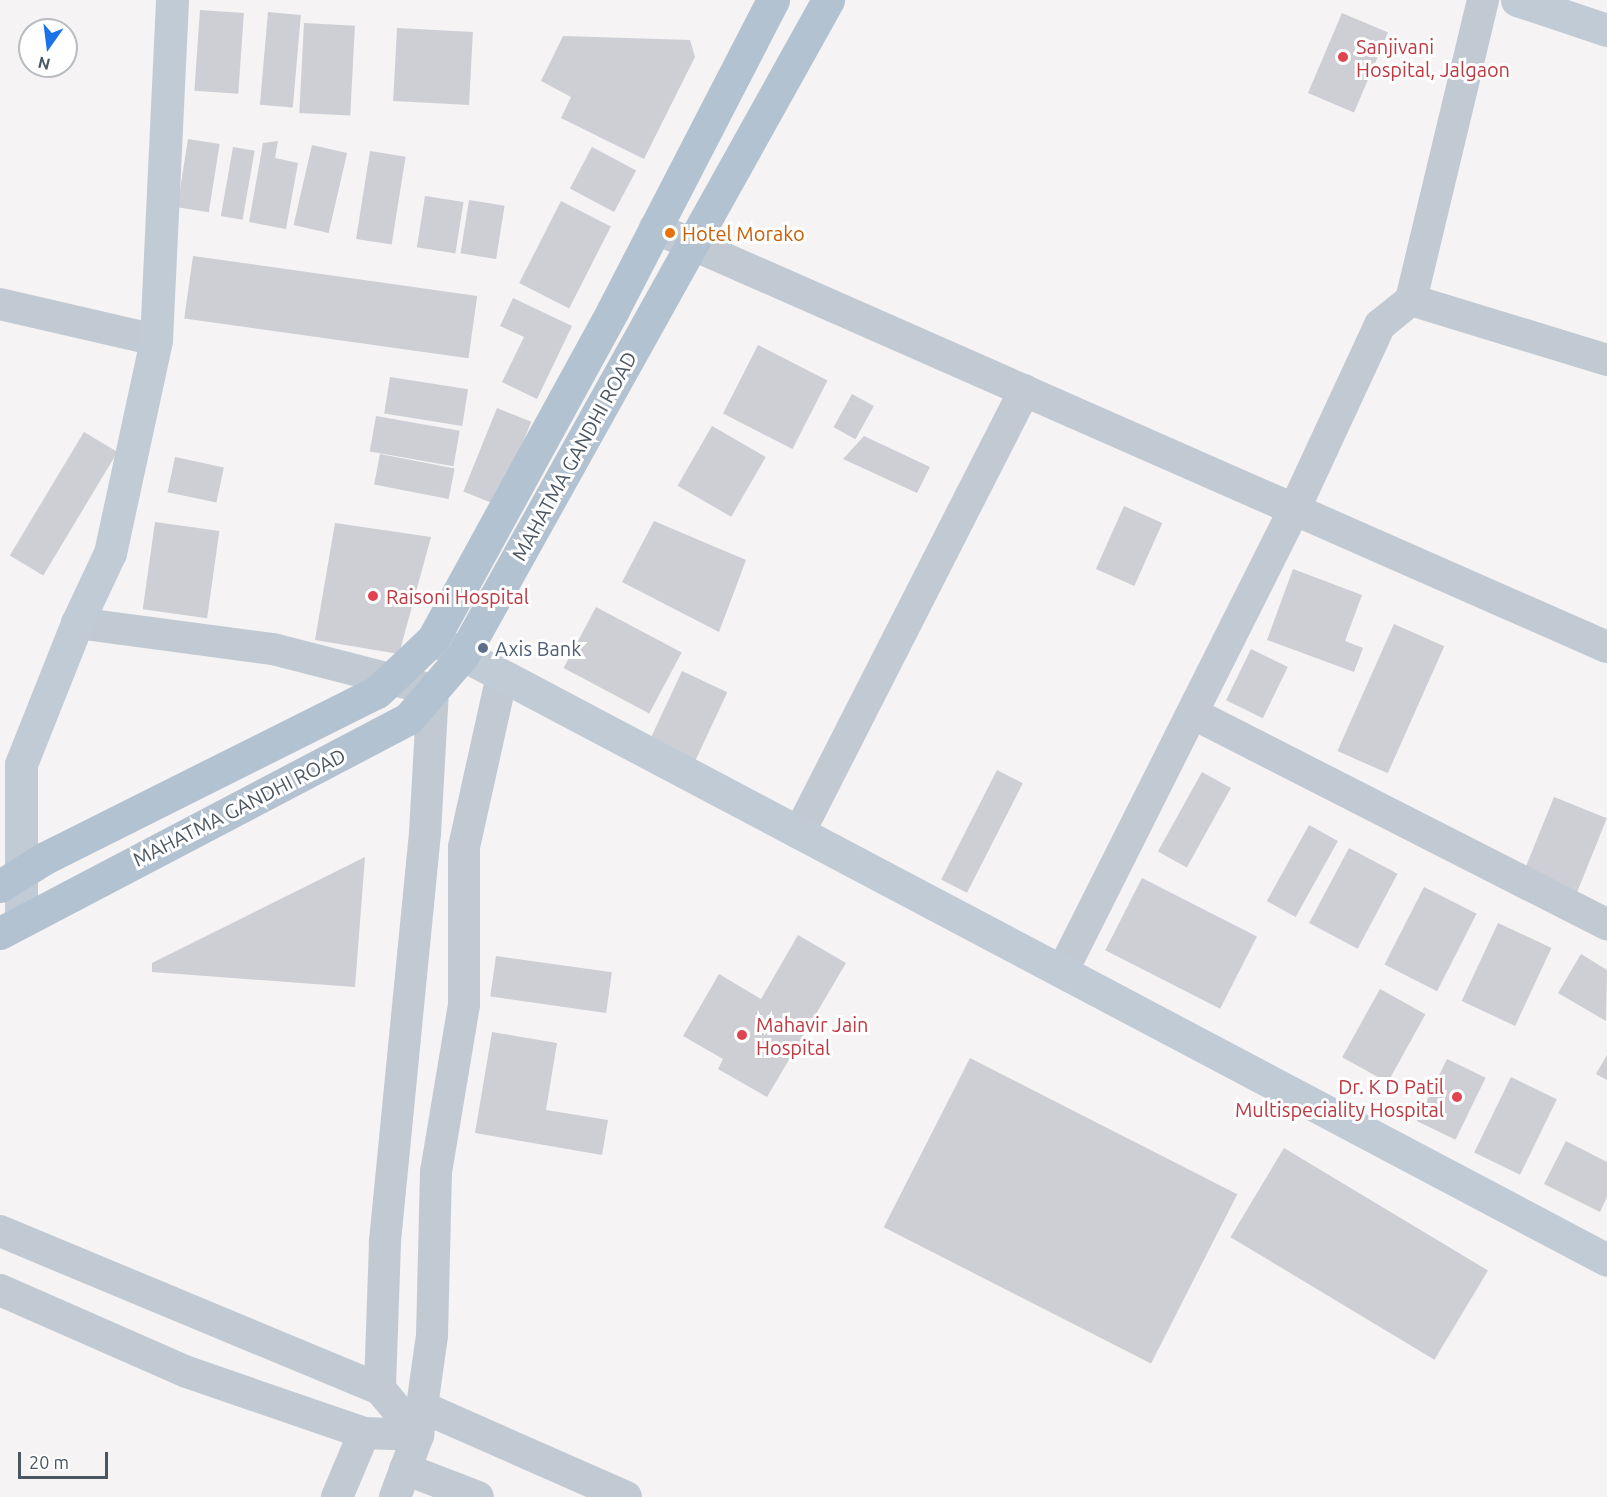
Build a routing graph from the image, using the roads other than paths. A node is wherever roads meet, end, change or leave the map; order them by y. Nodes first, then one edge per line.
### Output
1 (172, 0) edge
2 (773, 0) edge
3 (828, 0) edge
4 (1483, 0) edge
5 (1517, 0) edge
6 (1607, 30) edge
7 (656, 228) junction
8 (692, 245) junction
9 (1411, 300) junction
10 (0, 304) edge
11 (156, 340) junction
12 (1607, 360) edge
13 (1025, 390) junction
14 (1295, 508) junction
15 (77, 623) junction
16 (433, 639) junction
17 (1607, 647) edge
18 (463, 656) junction
19 (502, 676) junction
20 (390, 679) junction
21 (433, 690) junction
22 (1192, 713) junction
23 (799, 833) junction
24 (10, 879) edge
25 (1607, 924) edge
26 (10, 927) edge
27 (1062, 972) junction
28 (0, 1231) edge
29 (1607, 1260) edge
30 (0, 1290) edge
31 (380, 1389) junction
32 (420, 1421) junction
33 (364, 1433) junction
34 (400, 1483) edge
35 (338, 1497) edge
36 (478, 1497) edge
37 (626, 1497) edge

1 - 11 main road
2 - 7 main road
3 - 8 main road, MAHATMA GANDHI ROAD
4 - 9 street
5 - 6 main road
7 - 8 street
7 - 16 main road
8 - 13 street
8 - 18 main road, MAHATMA GANDHI ROAD
9 - 12 street
9 - 14 street
10 - 11 street
11 - 15 main road
13 - 14 street
13 - 23 street
14 - 17 street
14 - 22 street
15 - 20 street
15 - 24 main road
16 - 18 main road
16 - 20 main road
18 - 19 main road
18 - 21 main road, MAHATMA GANDHI ROAD
19 - 23 main road
19 - 32 street
20 - 21 street
20 - 24 main road
21 - 26 main road, MAHATMA GANDHI ROAD
21 - 31 street
22 - 25 street
22 - 27 street
23 - 27 main road
24 - 26 main road
27 - 29 main road
28 - 31 street
30 - 33 street
31 - 32 street
32 - 33 street
32 - 34 street
32 - 37 street
33 - 35 street
34 - 36 street

